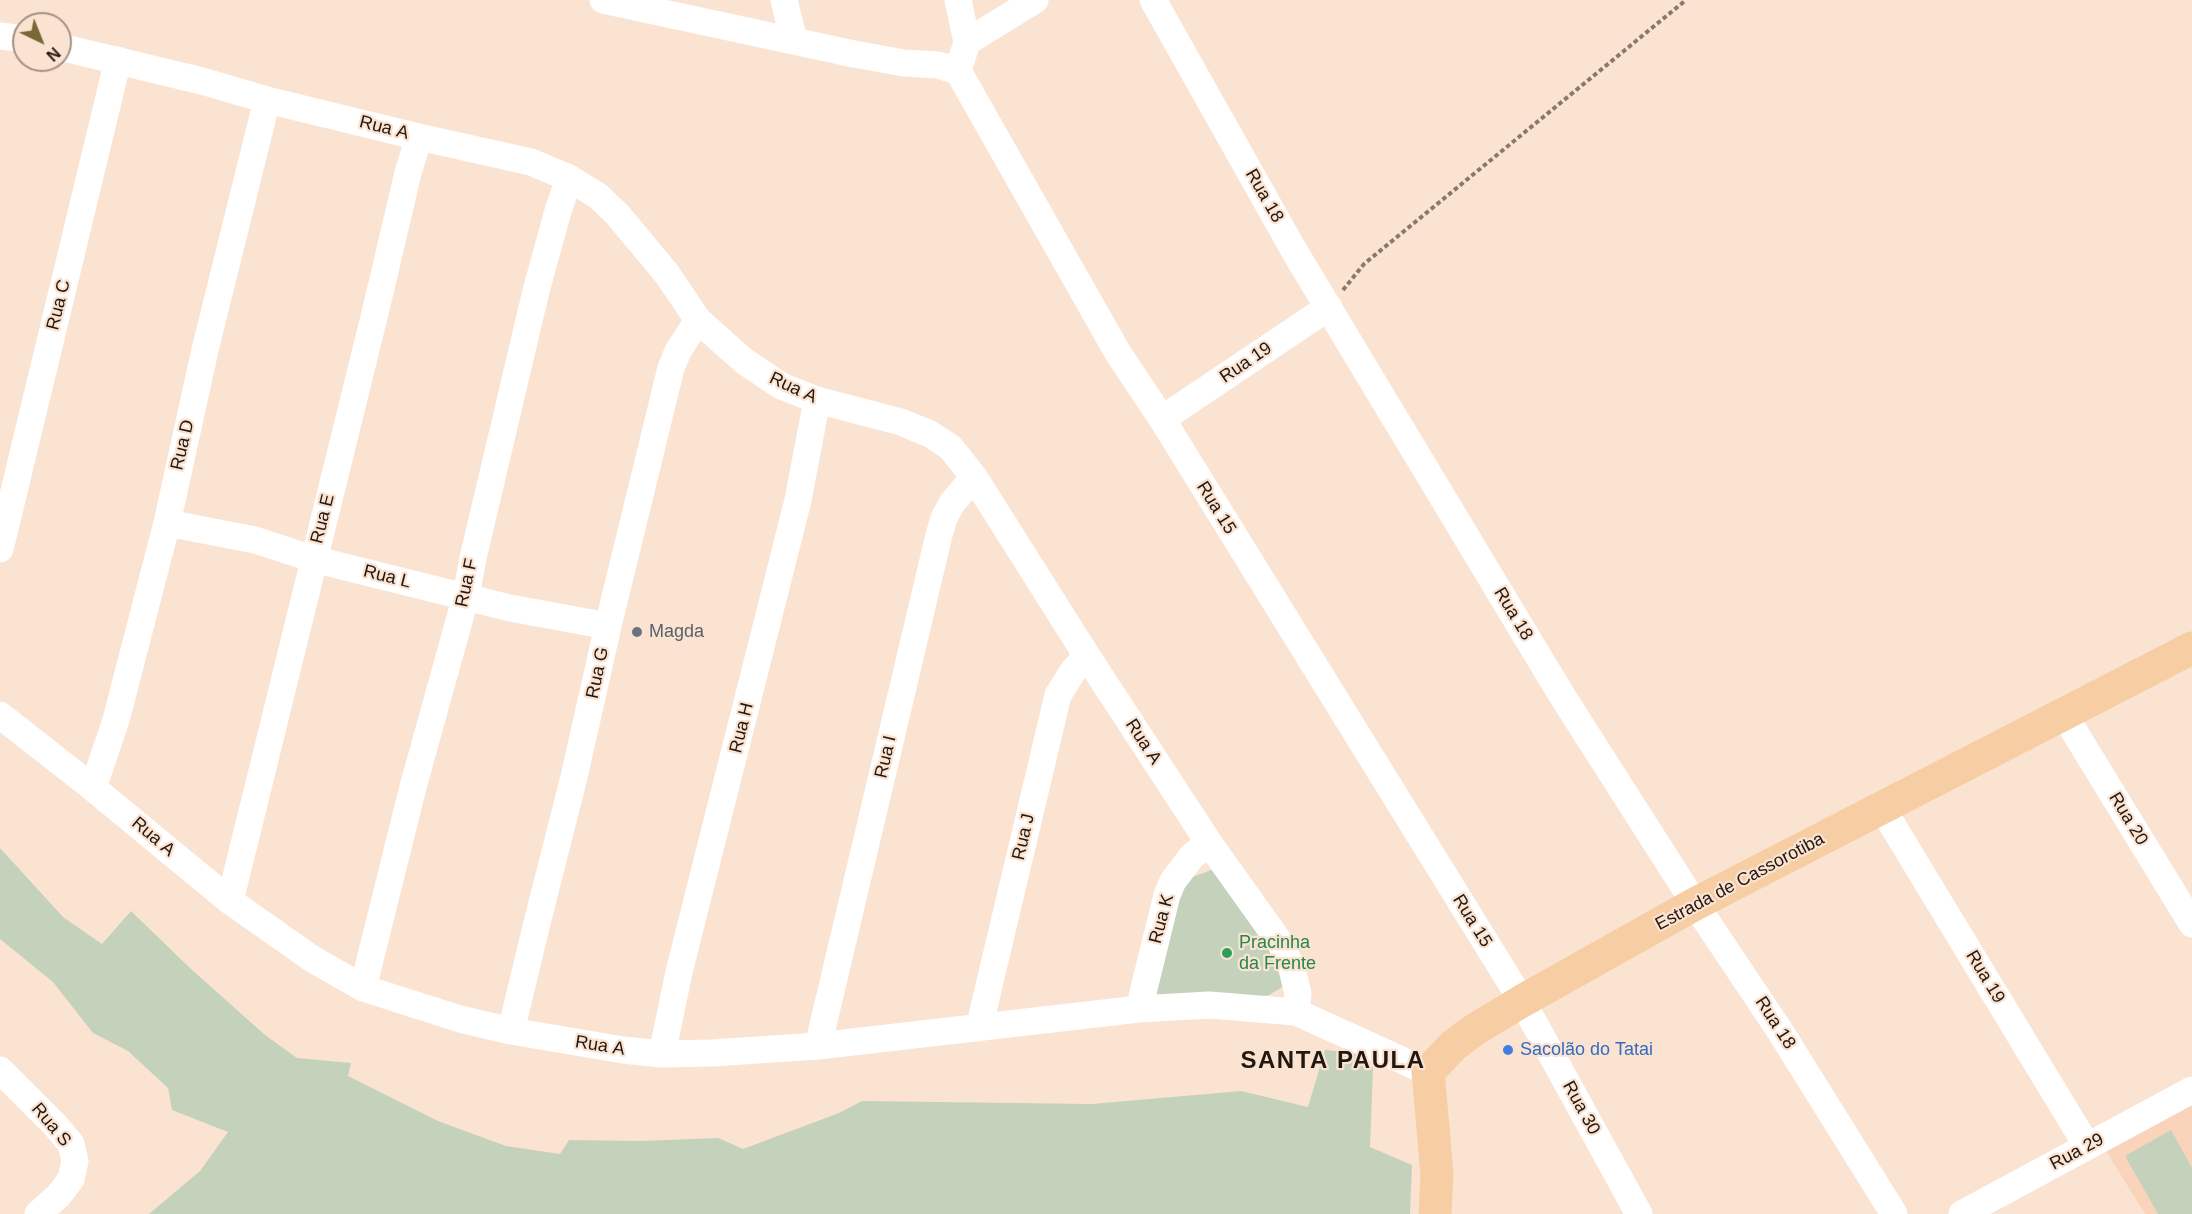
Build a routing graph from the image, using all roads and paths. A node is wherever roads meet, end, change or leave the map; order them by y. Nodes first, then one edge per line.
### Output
1 (784, 0) edge
2 (958, 0) edge
3 (1035, 0) edge
4 (1153, 0) edge
5 (1686, 0) edge
6 (612, 1) edge
7 (794, 41) junction
8 (967, 42) junction
9 (72, 50) edge
10 (118, 60) junction
11 (958, 71) junction
12 (267, 100) junction
13 (419, 137) junction
14 (569, 178) junction
15 (1329, 307) junction
16 (698, 320) junction
17 (817, 400) junction
18 (1162, 419) junction
19 (974, 477) junction
20 (167, 523) junction
21 (0, 549) edge
22 (313, 558) junction
23 (466, 596) junction
24 (608, 626) junction
25 (2192, 648) edge
26 (1087, 656) junction
27 (2063, 713) junction
28 (0, 715) edge
29 (93, 788) junction
30 (1882, 808) junction
31 (1209, 843) junction
32 (230, 901) junction
33 (1695, 904) junction
34 (2192, 924) edge
35 (363, 988) junction
36 (1522, 1001) junction
37 (1139, 1009) junction
38 (1296, 1012) junction
39 (979, 1028) junction
40 (511, 1031) junction
41 (818, 1046) junction
42 (663, 1054) junction
43 (0, 1070) edge
44 (1428, 1072) junction
45 (2192, 1090) edge
46 (2087, 1146) junction
47 (38, 1214) edge
48 (1435, 1214) edge
49 (1639, 1214) edge
50 (1894, 1214) edge
51 (1962, 1214) edge

1 - 7 street
2 - 8 street
3 - 8 street
4 - 15 street, Rua 18
5 - 15 path
6 - 7 street
7 - 11 street
8 - 11 street
9 - 10 street, Rua A
10 - 12 street, Rua A
10 - 21 street, Rua C
11 - 18 street, Rua 15
12 - 13 street, Rua A
12 - 20 street, Rua D
13 - 14 street, Rua A
13 - 22 street, Rua E
14 - 16 street, Rua A
14 - 23 street, Rua F
15 - 18 street, Rua 19
15 - 33 street, Rua 18
16 - 17 street, Rua A
16 - 24 street, Rua G
17 - 19 street, Rua A
17 - 42 street, Rua H
18 - 36 street, Rua 15
19 - 26 street, Rua A
19 - 41 street, Rua I
20 - 22 street, Rua L
20 - 29 street, Rua D
22 - 23 street, Rua L
22 - 32 street, Rua E
23 - 24 street, Rua L
23 - 35 street, Rua F
24 - 40 street, Rua G
25 - 27 main road, Estrada de Cassorotiba
26 - 31 street, Rua A
26 - 39 street, Rua J
27 - 30 main road, Estrada de Cassorotiba
27 - 34 street, Rua 20
28 - 29 street, Rua A
29 - 32 street, Rua A
30 - 33 main road, Estrada de Cassorotiba
30 - 46 street, Rua 19
31 - 37 street, Rua K
31 - 38 street, Rua A
32 - 35 street, Rua A
33 - 36 main road, Estrada de Cassorotiba
33 - 50 street, Rua 18
35 - 40 street, Rua A
36 - 44 main road, Estrada de Cassorotiba
36 - 49 street, Rua 30
37 - 38 street, Rua A
37 - 39 street, Rua A
38 - 44 street, Rua A
39 - 41 street, Rua A
40 - 42 street, Rua A
41 - 42 street, Rua A
43 - 47 street, Rua S
44 - 48 main road
45 - 46 street, Rua 29
46 - 51 street, Rua 29

